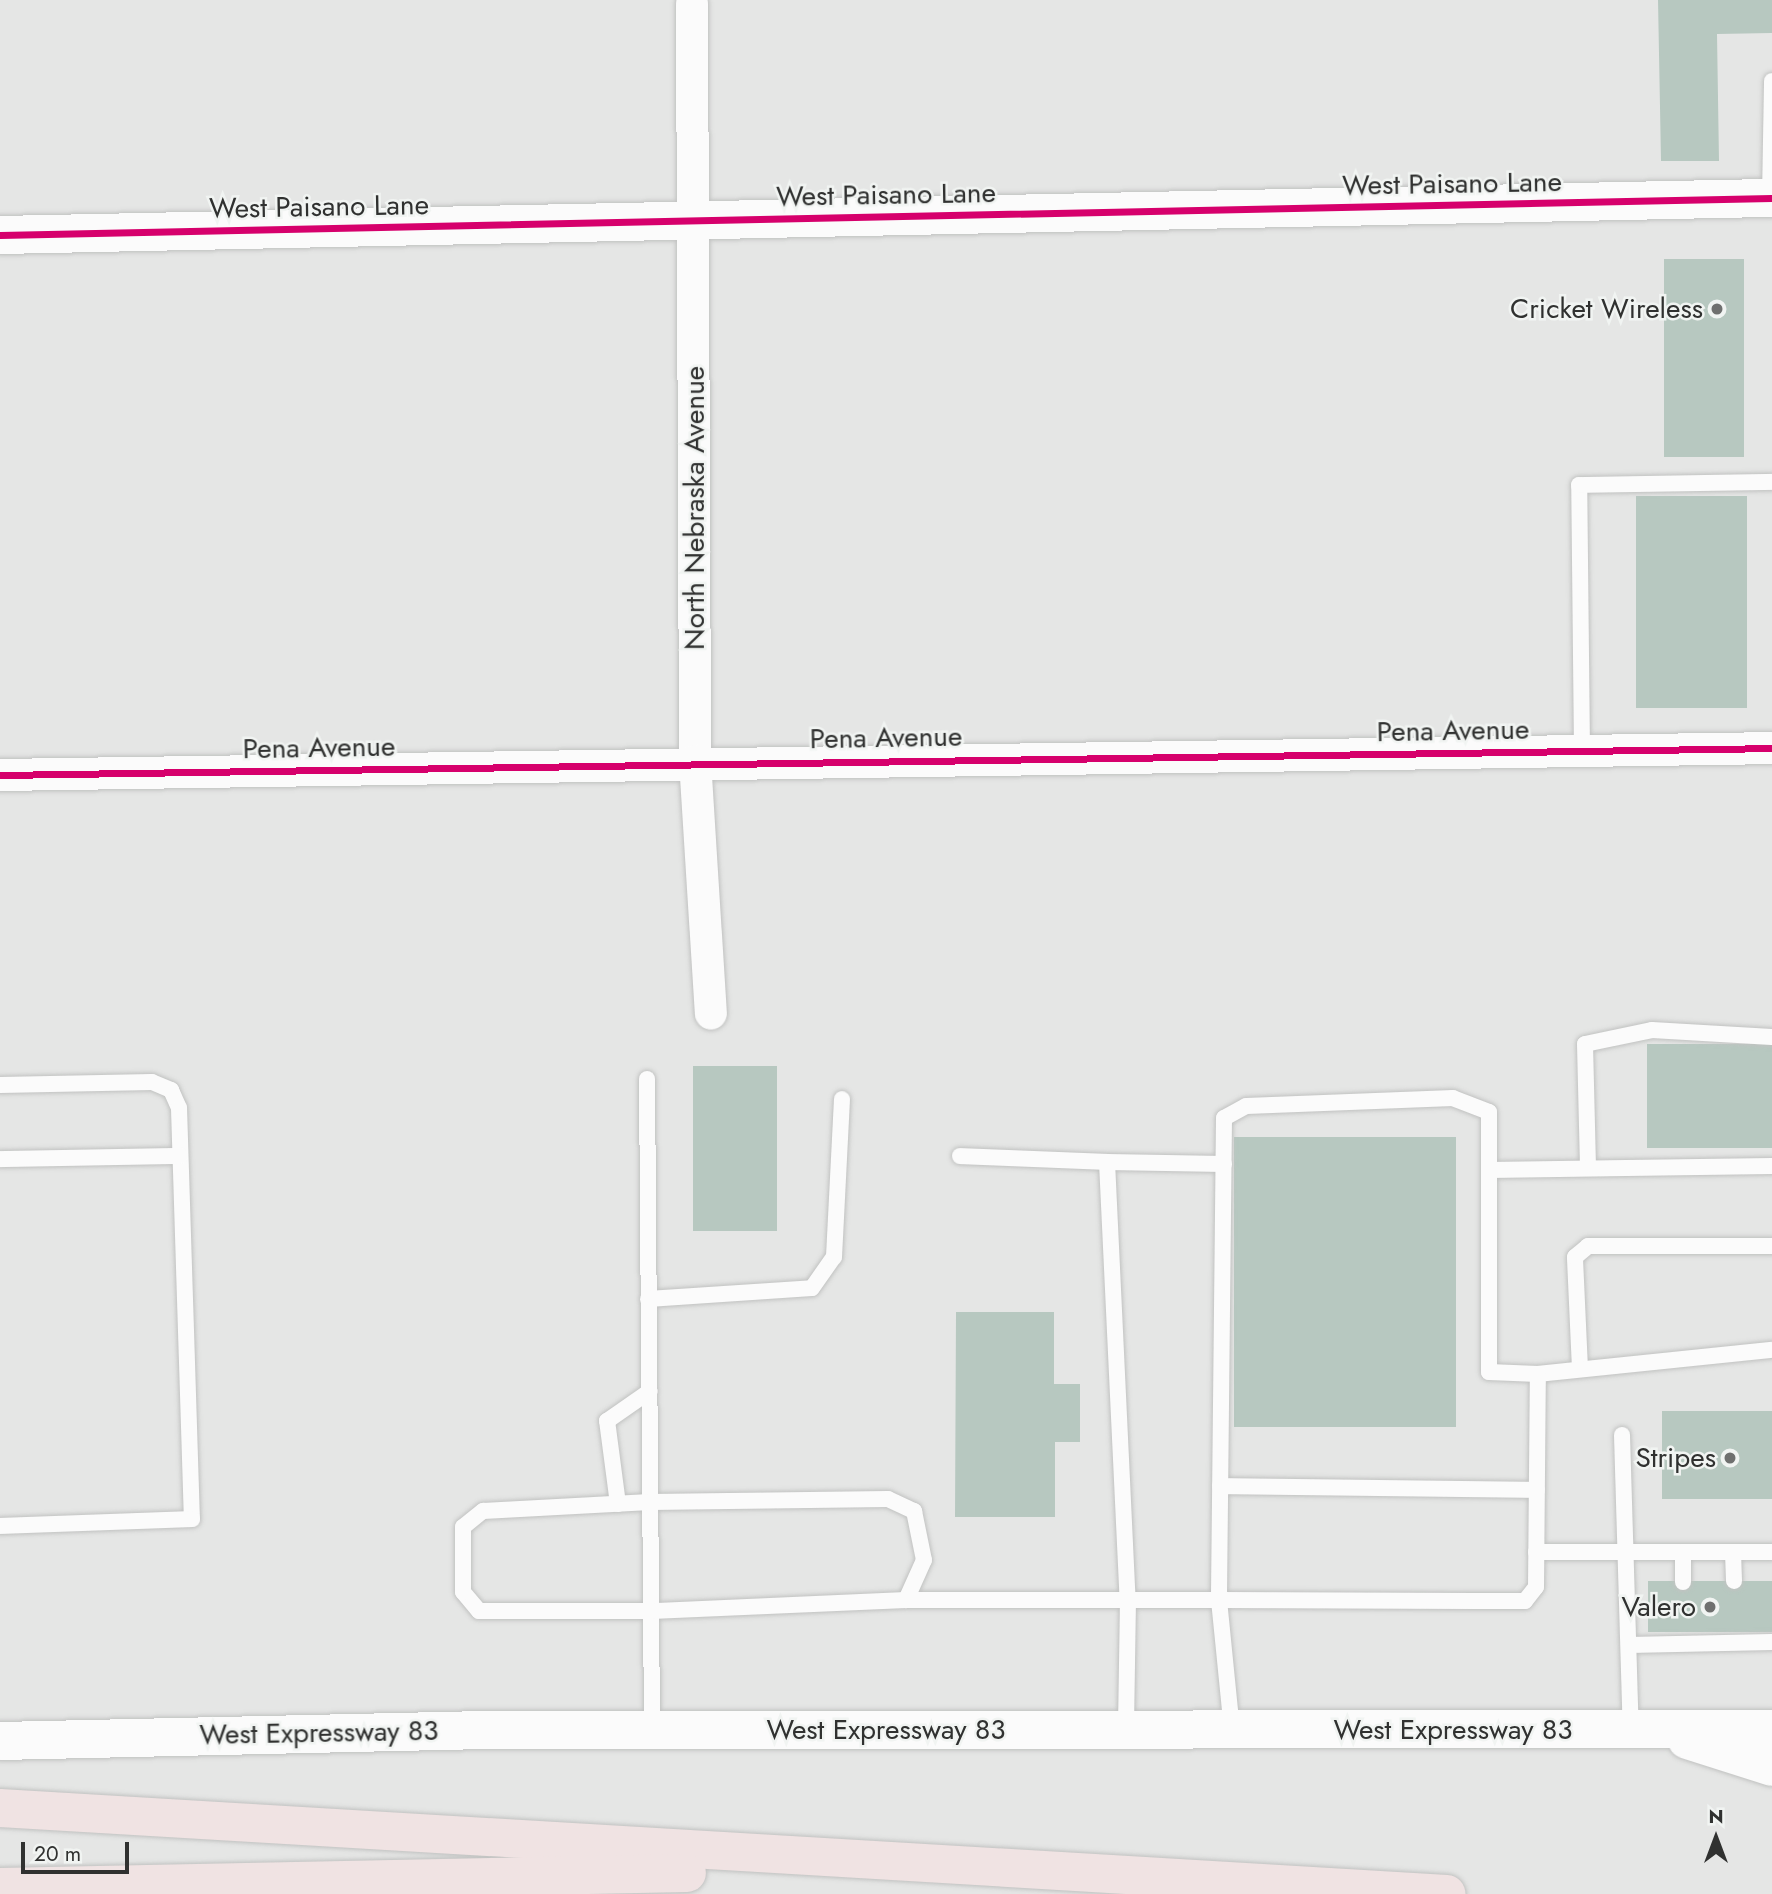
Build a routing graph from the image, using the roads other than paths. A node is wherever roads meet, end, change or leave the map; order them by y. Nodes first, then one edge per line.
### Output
1 (692, 4) dead end
2 (1772, 81) edge
3 (1771, 198) edge
4 (694, 220) junction
5 (0, 235) edge
6 (1772, 482) edge
7 (1772, 748) edge
8 (1582, 751) junction
9 (695, 761) junction
10 (0, 775) edge
11 (711, 1013) dead end
12 (1772, 1037) edge
13 (647, 1079) dead end
14 (0, 1085) edge
15 (842, 1099) dead end
16 (180, 1156) junction
17 (960, 1156) dead end
18 (0, 1159) edge
19 (1107, 1162) junction
20 (1224, 1164) junction
21 (1772, 1166) edge
22 (1588, 1167) junction
23 (1489, 1170) junction
24 (1772, 1246) edge
25 (648, 1299) junction
26 (1772, 1350) edge
27 (1580, 1369) junction
28 (1538, 1374) junction
29 (649, 1391) junction
30 (1622, 1435) dead end
31 (1220, 1486) junction
32 (1537, 1490) junction
33 (650, 1502) junction
34 (618, 1504) junction
35 (0, 1526) edge
36 (1536, 1552) junction
37 (1626, 1552) junction
38 (1683, 1552) junction
39 (1733, 1552) junction
40 (1772, 1552) edge
41 (1734, 1581) dead end
42 (1683, 1582) dead end
43 (906, 1600) junction
44 (1128, 1600) junction
45 (1219, 1600) junction
46 (651, 1611) junction
47 (1772, 1642) edge
48 (1629, 1645) junction
49 (1772, 1729) edge
50 (652, 1730) junction
51 (1126, 1730) junction
52 (1232, 1730) junction
53 (1643, 1730) junction
54 (0, 1741) edge
55 (1772, 1767) edge
56 (0, 1808) edge
57 (0, 1887) edge
58 (1438, 1894) edge
59 (1446, 1894) edge

1 - 4 street, North Nebraska Avenue
2 - 3 lane
3 - 4 main road, West Paisano Lane
4 - 5 main road, West Paisano Lane
4 - 9 street, North Nebraska Avenue
6 - 8 lane
7 - 8 street, Pena Avenue
8 - 9 street, Pena Avenue
9 - 10 street, Pena Avenue
9 - 11 street, North Nebraska Avenue
12 - 22 lane
13 - 25 lane
14 - 16 lane
15 - 25 lane
16 - 18 lane
16 - 35 lane
17 - 19 lane
19 - 20 lane
19 - 44 lane
20 - 23 lane
20 - 31 lane
21 - 22 lane
22 - 23 lane
23 - 28 lane
24 - 27 lane
25 - 29 lane
26 - 27 lane
27 - 28 lane
28 - 32 lane
29 - 33 lane
29 - 34 lane
30 - 37 lane
31 - 32 lane
31 - 45 lane
32 - 36 lane
33 - 34 lane
33 - 43 lane
33 - 46 lane
34 - 46 lane
36 - 37 lane
36 - 45 lane
37 - 38 lane
37 - 48 lane
38 - 39 lane
38 - 42 lane
39 - 40 lane
39 - 41 lane
43 - 44 lane
43 - 46 lane
44 - 45 lane
44 - 51 lane
45 - 52 lane
46 - 50 lane
47 - 48 lane
48 - 53 lane
49 - 53 main road, West Expressway 83
50 - 51 main road, West Expressway 83
50 - 54 main road, West Expressway 83
51 - 52 main road, West Expressway 83
52 - 53 main road, West Expressway 83
53 - 55 main road
56 - 59 highway
57 - 58 highway

